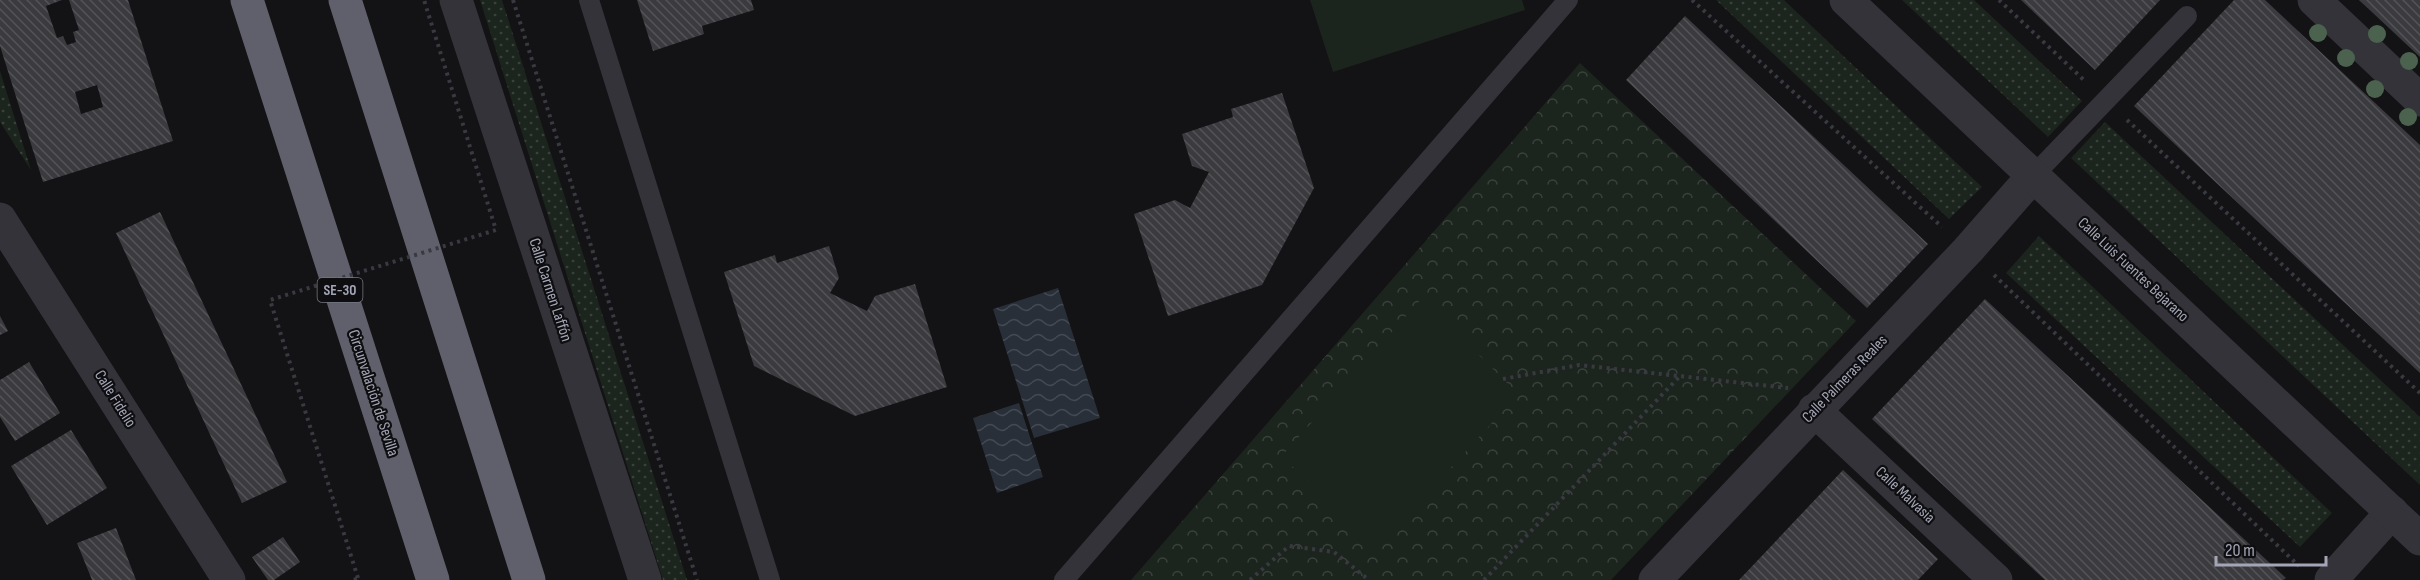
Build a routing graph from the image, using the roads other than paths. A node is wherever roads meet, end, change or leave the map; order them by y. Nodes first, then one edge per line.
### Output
1 (247, 0) edge
2 (345, 0) edge
3 (456, 0) edge
4 (589, 0) edge
5 (1568, 0) edge
6 (1846, 0) edge
7 (2314, 0) edge
8 (2187, 16) dead end
9 (2420, 100) edge
10 (2033, 176) junction
11 (0, 219) edge
12 (1803, 399) junction
13 (2392, 512) junction
14 (2420, 539) edge
15 (2318, 576) edge
16 (229, 580) edge
17 (433, 580) edge
18 (529, 580) edge
19 (645, 580) edge
20 (770, 580) edge
21 (1064, 580) edge
22 (1655, 580) edge
23 (1996, 580) edge

1 - 17 highway, Circunvalación de Sevilla / SE-30
2 - 18 highway
3 - 19 street, Calle Carmen Laffón
4 - 20 lane
5 - 21 lane
6 - 10 street, Calle Luis Fuentes Bejarano
7 - 9 street
8 - 10 lane
10 - 12 street, Calle Palmeras Reales
10 - 13 street, Calle Luis Fuentes Bejarano
11 - 16 street, Calle Fidelio
12 - 22 street, Calle Palmeras Reales
12 - 23 street, Calle Malvasia
13 - 14 street, Calle Luis Fuentes Bejarano
13 - 15 street

